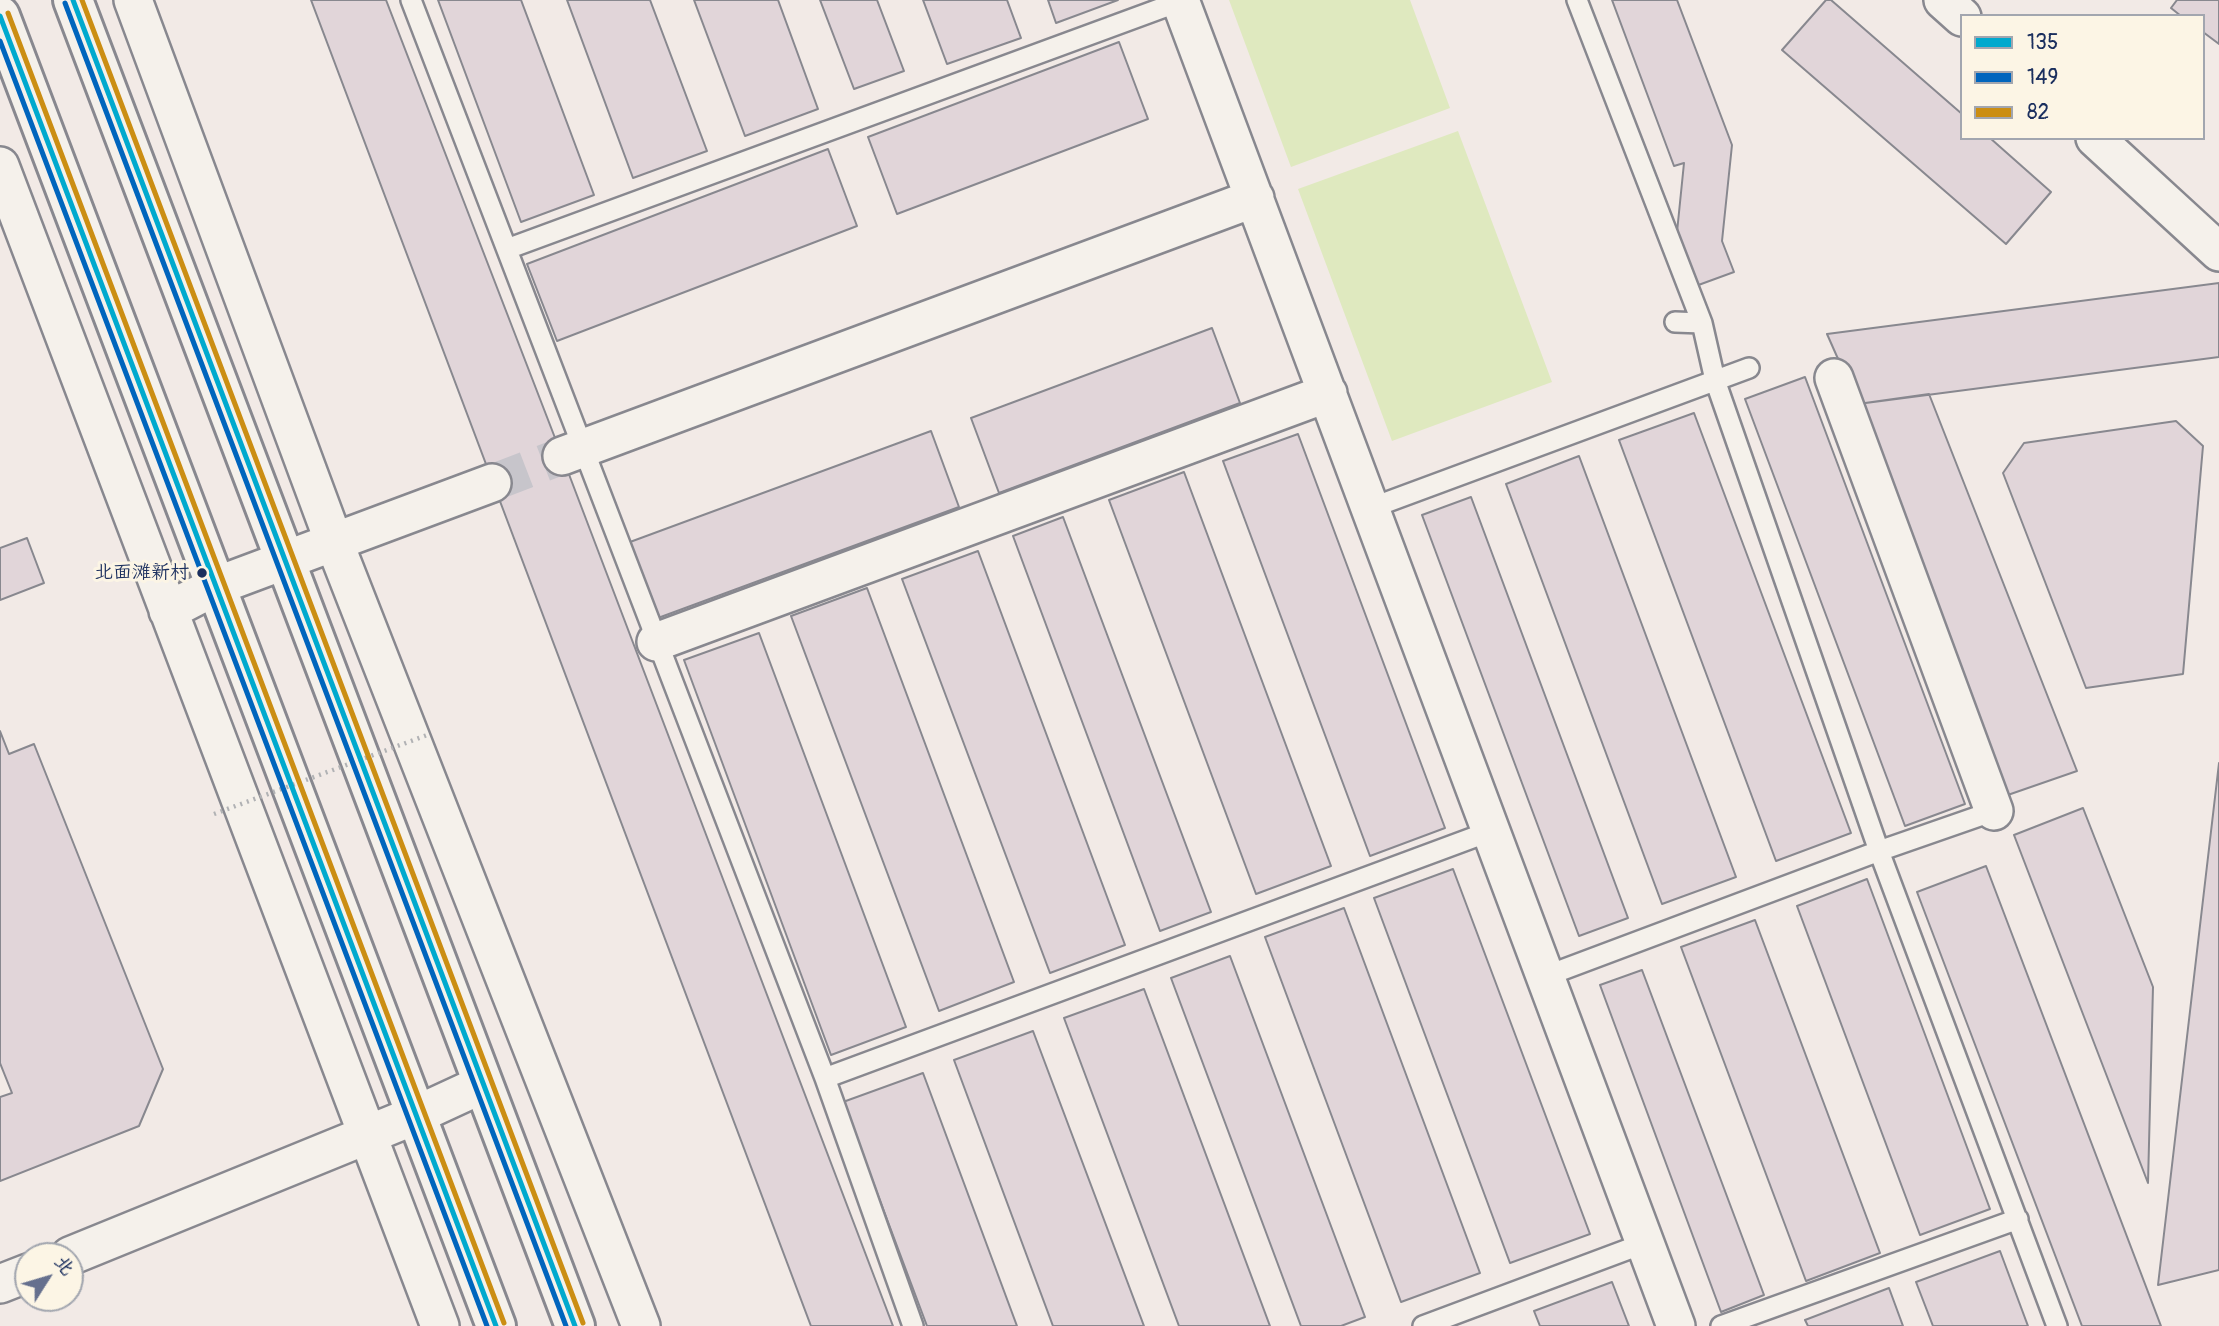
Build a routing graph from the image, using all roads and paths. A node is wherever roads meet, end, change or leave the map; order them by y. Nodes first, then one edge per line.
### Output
1 (73, 0) edge
2 (133, 0) edge
3 (411, 0) edge
4 (1577, 0) edge
5 (1943, 0) edge
6 (1181, 1) edge
7 (1960, 15) edge
8 (0, 16) edge
9 (2097, 140) edge
10 (0, 166) edge
11 (1255, 198) junction
12 (507, 249) junction
13 (2219, 252) edge
14 (1675, 322) dead end
15 (1702, 323) junction
16 (1749, 368) dead end
17 (1834, 378) dead end
18 (1715, 380) junction
19 (1328, 393) junction
20 (572, 453) junction
21 (492, 483) tunnel mouth
22 (1371, 508) junction
23 (334, 542) junction
24 (285, 560) junction
25 (216, 586) junction
26 (168, 611) junction
27 (656, 642) junction
28 (430, 734) dead end
29 (1994, 811) joint
30 (214, 814) dead end
31 (1491, 831) junction
32 (1879, 850) junction
33 (1546, 976) junction
34 (825, 1078) junction
35 (483, 1084) junction
36 (416, 1115) junction
37 (366, 1135) junction
38 (2018, 1219) junction
39 (1645, 1243) junction
40 (84, 1250) edge
41 (440, 1326) edge
42 (496, 1326) edge
43 (575, 1326) edge
44 (641, 1326) edge
45 (913, 1326) edge
46 (1423, 1326) edge
47 (1676, 1326) edge
48 (1721, 1326) edge
49 (2057, 1326) edge

1 - 24 main road
2 - 23 street
3 - 12 lane
4 - 15 lane
5 - 7 street
6 - 11 street
6 - 12 lane
8 - 25 main road
9 - 13 street
10 - 26 street
11 - 19 street
11 - 20 street
12 - 20 lane
14 - 15 lane
15 - 18 lane
16 - 18 lane
17 - 29 street
18 - 22 lane
18 - 32 lane
19 - 22 street
19 - 27 street
20 - 27 lane
21 - 23 street
22 - 31 street
23 - 24 street
23 - 44 street
24 - 25 street
24 - 35 main road
25 - 26 street
25 - 36 main road
26 - 37 street
27 - 34 lane
28 - 30 path, bridge
29 - 32 lane
31 - 33 street
31 - 34 lane
32 - 33 lane
32 - 38 lane
33 - 39 street
34 - 45 lane
35 - 36 street
35 - 43 main road
36 - 37 street
36 - 42 main road
37 - 40 street
37 - 41 street
38 - 48 lane
38 - 49 lane
39 - 46 lane
39 - 47 street

